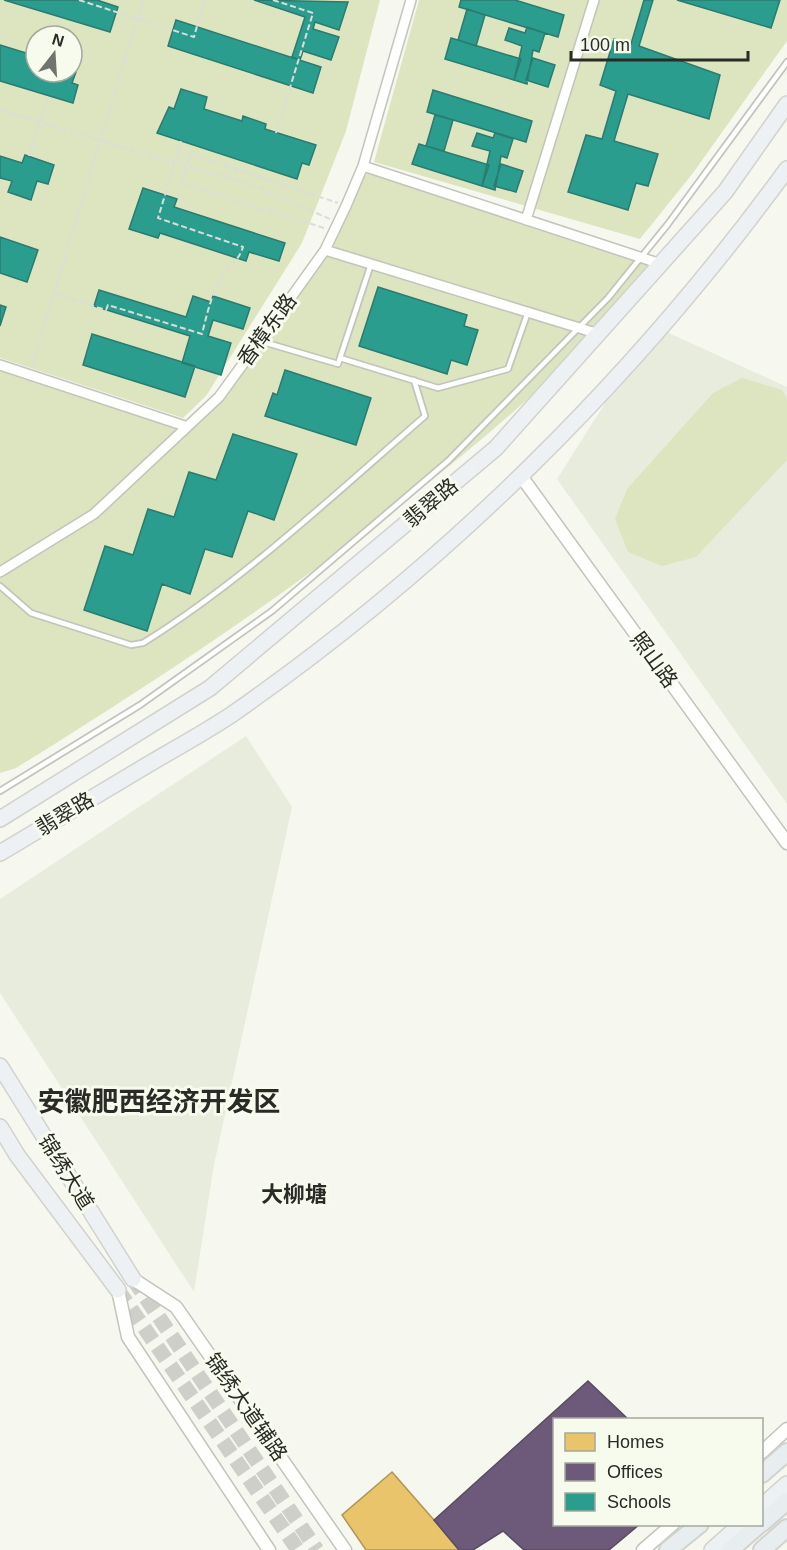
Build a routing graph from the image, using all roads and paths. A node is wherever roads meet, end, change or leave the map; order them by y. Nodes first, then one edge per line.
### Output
1 (79, 0) edge
2 (143, 0) edge
3 (204, 0) edge
4 (273, 0) edge
5 (411, 0) edge
6 (594, 0) edge
7 (91, 2) edge
8 (138, 18) junction
9 (787, 62) edge
10 (48, 96) dead end
11 (787, 104) edge
12 (0, 110) edge
13 (276, 133) dead end
14 (101, 141) junction
15 (181, 141) dead end
16 (29, 156) dead end
17 (363, 166) junction
18 (186, 167) junction
19 (787, 169) edge
20 (346, 206) junction
21 (526, 220) junction
22 (338, 222) junction
23 (332, 231) junction
24 (326, 250) junction
25 (641, 258) junction
26 (371, 264) junction
27 (661, 264) junction
28 (54, 294) junction
29 (528, 312) junction
30 (579, 328) junction
31 (598, 334) junction
32 (260, 340) junction
33 (340, 358) junction
34 (0, 365) edge
35 (31, 368) dead end
36 (414, 380) junction
37 (185, 426) junction
38 (521, 476) junction
39 (0, 572) edge
40 (0, 586) edge
41 (0, 791) edge
42 (0, 819) edge
43 (787, 843) edge
44 (0, 853) edge
45 (0, 1066) edge
46 (0, 1127) edge
47 (132, 1279) joint
48 (118, 1290) joint
49 (787, 1430) edge
50 (763, 1451) edge
51 (787, 1452) edge
52 (763, 1473) edge
53 (787, 1484) edge
54 (787, 1501) edge
55 (763, 1505) edge
56 (763, 1522) edge
57 (671, 1526) edge
58 (698, 1526) edge
59 (739, 1526) edge
60 (759, 1526) edge
61 (787, 1528) edge
62 (268, 1550) edge
63 (345, 1550) edge
64 (643, 1550) edge
65 (668, 1550) edge
66 (712, 1550) edge
67 (730, 1550) edge
68 (762, 1550) edge

1 - 7 path
2 - 8 path
3 - 8 path
4 - 13 path
5 - 17 street, 香樟东路
6 - 21 street
7 - 8 path
8 - 14 path
9 - 25 lane
10 - 16 path, bridge
11 - 27 main road, 翡翠路
12 - 14 path
14 - 18 path
14 - 28 path
15 - 28 path, bridge
17 - 20 street, 香樟东路
17 - 21 street
18 - 20 path
18 - 22 path
18 - 23 path
19 - 38 main road, 翡翠路
20 - 22 street, 香樟东路
21 - 25 street
22 - 23 street, 香樟东路
23 - 24 street, 香樟东路
24 - 26 street
24 - 32 street, 香樟东路
25 - 27 street
25 - 30 lane
26 - 29 street
26 - 33 lane
27 - 31 main road, 翡翠路
28 - 35 path
29 - 30 street
29 - 36 lane
30 - 31 street
30 - 41 lane
31 - 42 main road, 翡翠路
32 - 33 lane
32 - 37 street, 香樟东路
33 - 36 lane
34 - 37 street
36 - 40 lane
37 - 39 street, 香樟东路
38 - 43 street, 照山路
38 - 44 main road, 翡翠路
45 - 47 main road, 锦绣大道
46 - 48 main road, 锦绣大道
47 - 63 street, 锦绣大道辅路
48 - 62 street
49 - 50 street
51 - 52 highway
53 - 55 main road
54 - 56 highway
57 - 64 street
58 - 65 highway
59 - 66 main road
60 - 67 highway
61 - 68 highway

